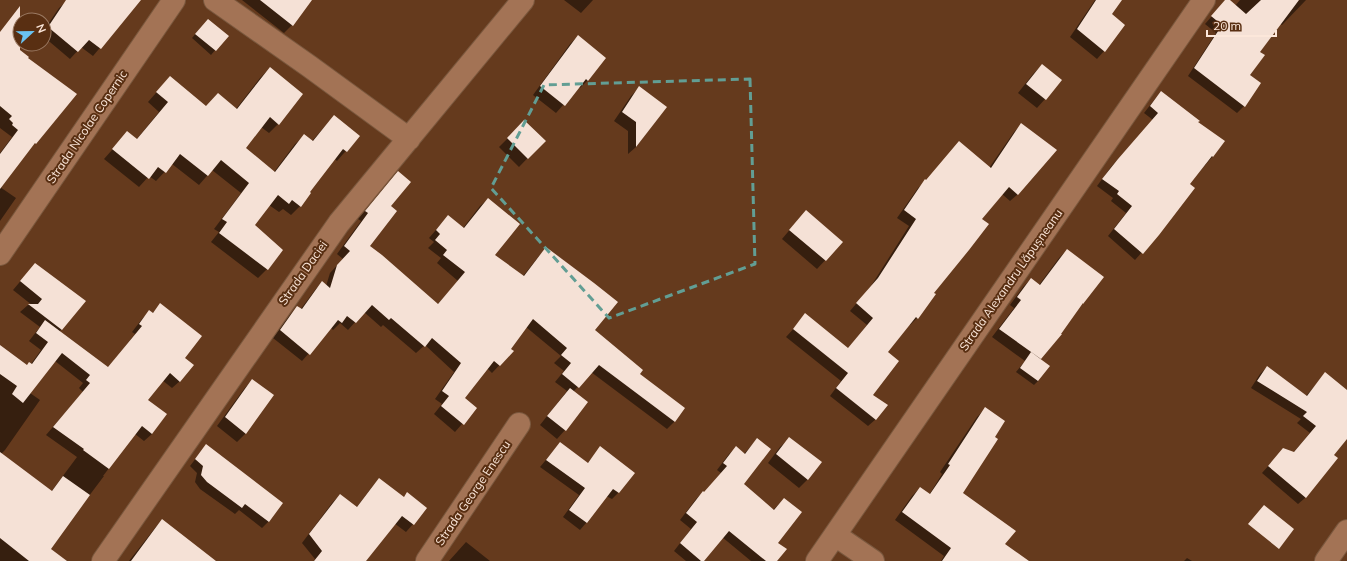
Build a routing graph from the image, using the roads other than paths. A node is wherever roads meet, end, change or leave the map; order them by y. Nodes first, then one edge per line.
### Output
1 (174, 0) edge
2 (215, 0) edge
3 (522, 0) edge
4 (1204, 0) edge
5 (409, 139) junction
6 (0, 254) edge
7 (520, 424) dead end
8 (1347, 531) edge
9 (835, 535) junction
10 (103, 561) edge
11 (427, 561) edge
12 (817, 561) edge
13 (873, 561) edge
14 (1326, 561) edge

1 - 6 street, Strada Nicolae Copernic
2 - 5 street
3 - 5 street, Strada Daciei
4 - 9 street, Strada Alexandru Lăpușneanu
5 - 10 street, Strada Daciei
7 - 11 street, Strada George Enescu
8 - 14 street
9 - 12 street, Strada Alexandru Lăpușneanu
9 - 13 street

